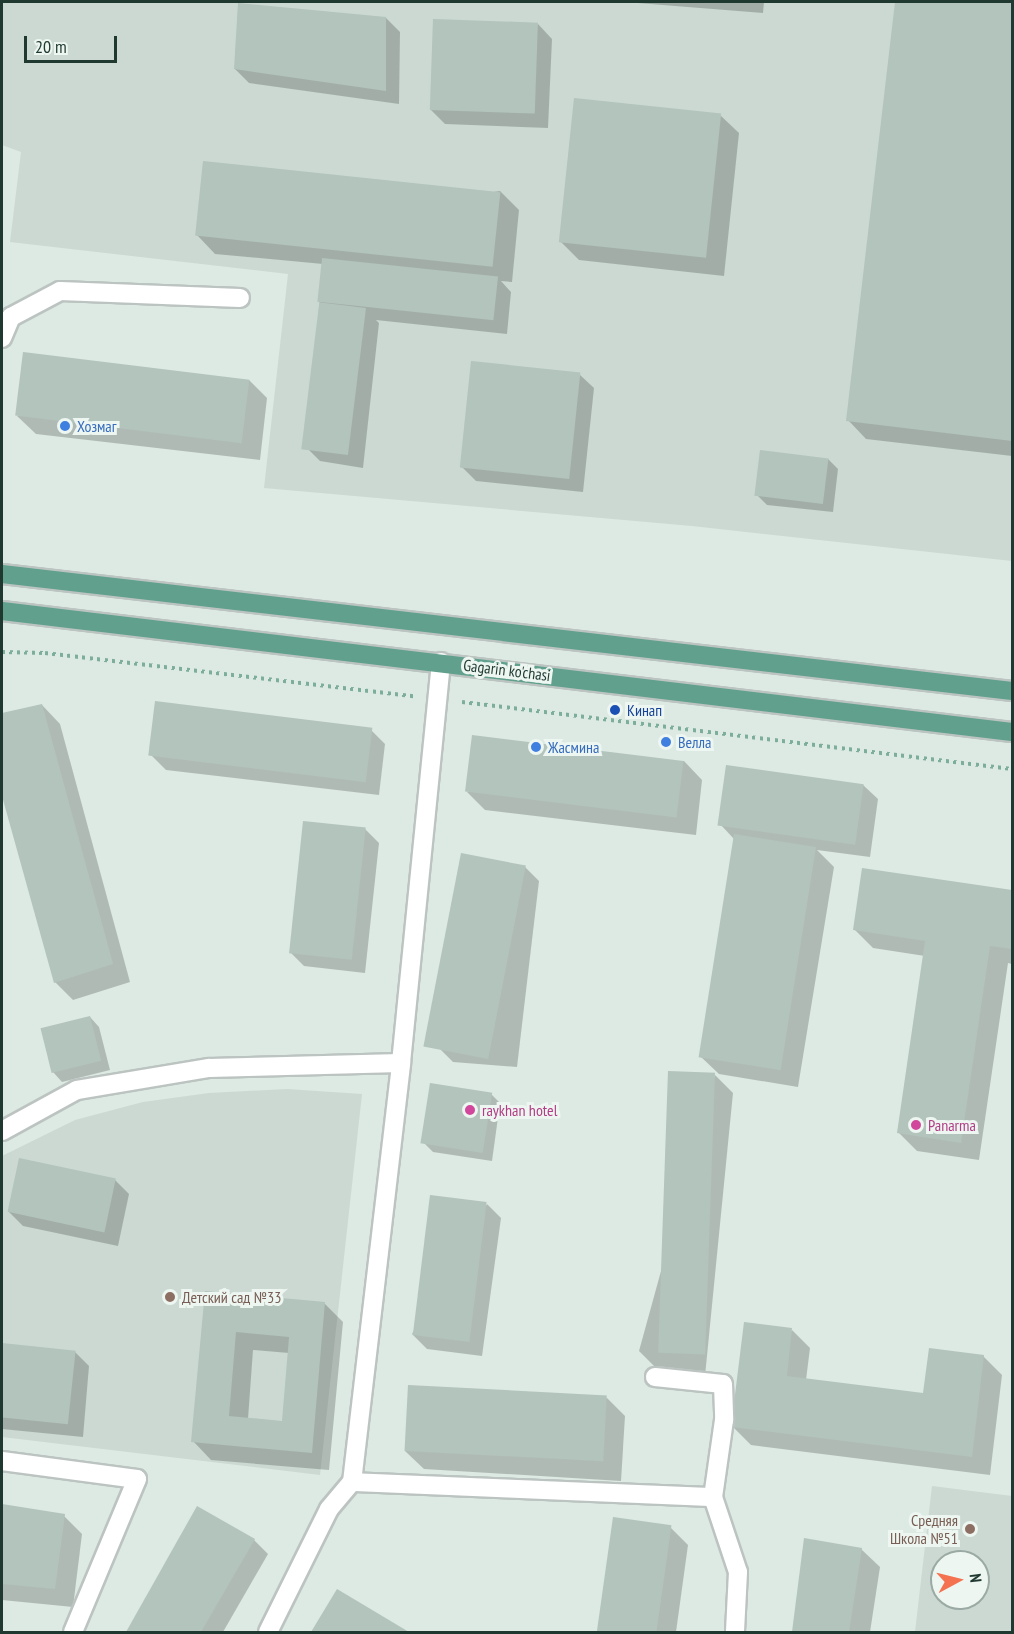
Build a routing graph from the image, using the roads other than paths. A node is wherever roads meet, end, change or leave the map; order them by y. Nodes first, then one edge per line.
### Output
1 (240, 298) dead end
2 (2, 338) edge
3 (2, 574) edge
4 (2, 611) edge
5 (441, 662) junction
6 (1012, 691) edge
7 (1012, 732) edge
8 (401, 1063) junction
9 (2, 1131) edge
10 (655, 1377) dead end
11 (2, 1461) edge
12 (351, 1482) junction
13 (713, 1497) junction
14 (72, 1632) edge
15 (268, 1632) edge
16 (735, 1632) edge

1 - 2 street
3 - 6 main road
4 - 5 main road, Gagarin ko'chasi
5 - 7 main road, Gagarin ko'chasi
5 - 8 street
8 - 9 street
8 - 12 street
10 - 13 street
11 - 14 street
12 - 13 street
12 - 15 street
13 - 16 street

